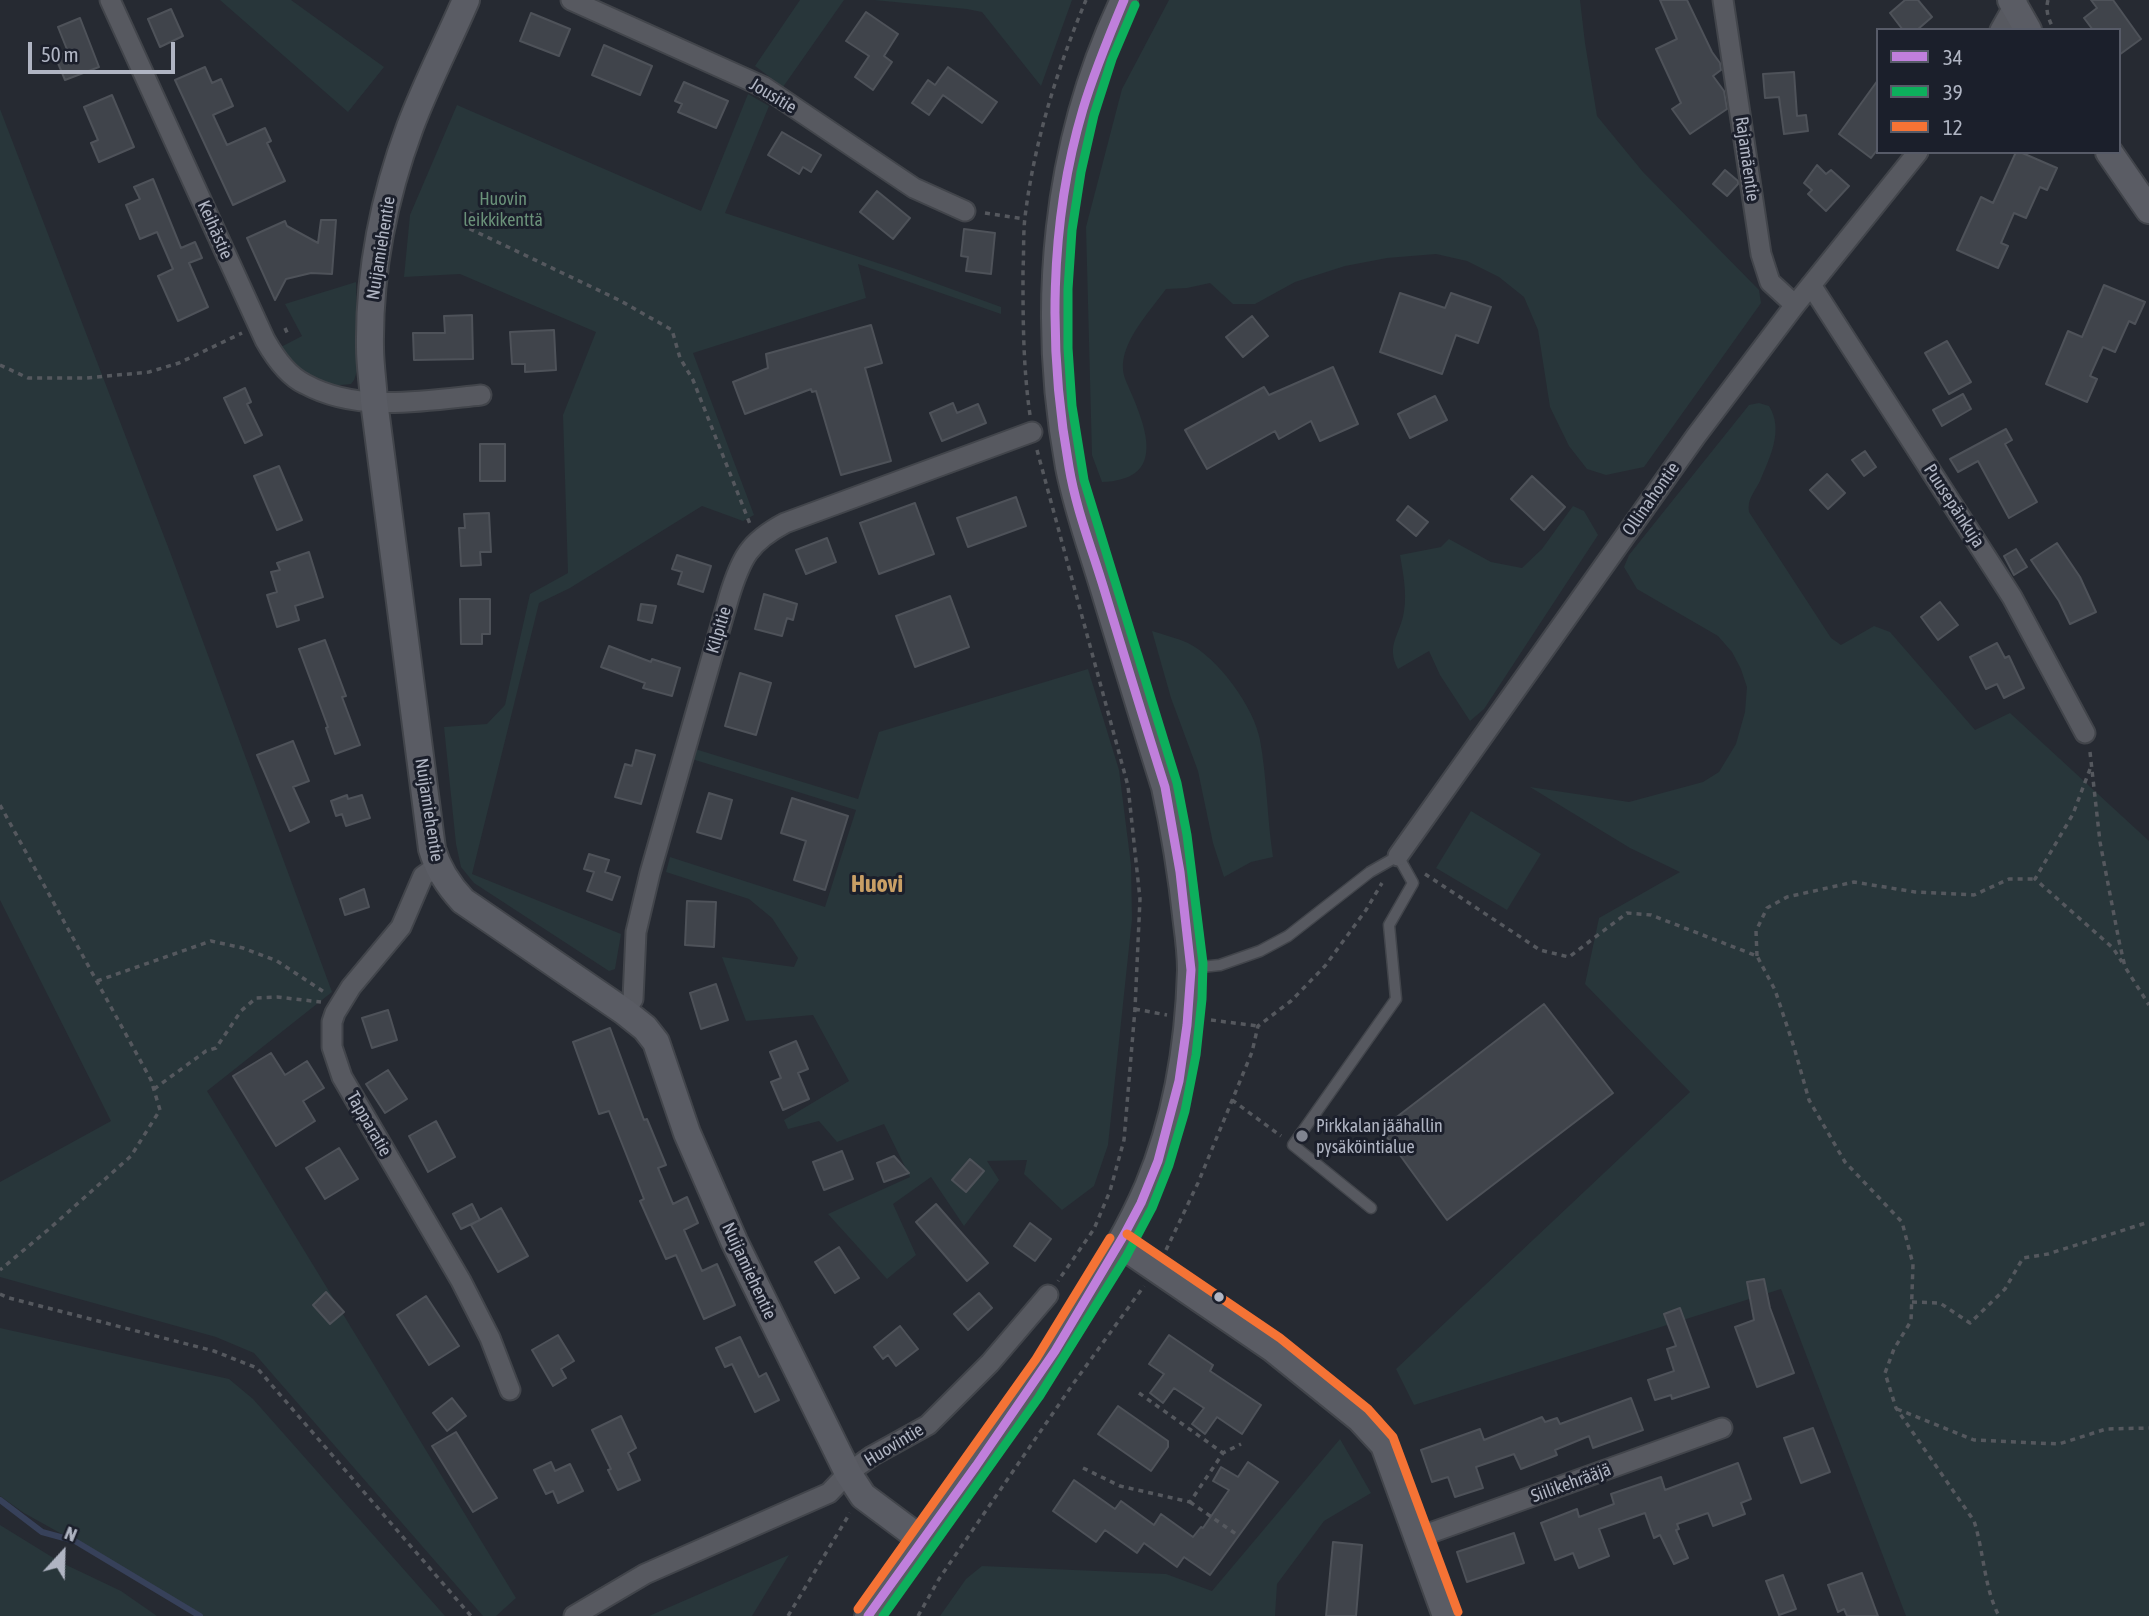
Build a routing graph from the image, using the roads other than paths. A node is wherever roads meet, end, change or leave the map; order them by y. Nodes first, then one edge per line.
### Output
1 (110, 0) edge
2 (466, 0) edge
3 (571, 0) edge
4 (1124, 0) edge
5 (1723, 0) edge
6 (2014, 2) edge
7 (2001, 28) edge
8 (2027, 28) edge
9 (1916, 154) edge
10 (2111, 154) edge
11 (2146, 198) edge
12 (965, 211) road end
13 (1811, 285) junction
14 (1795, 305) junction
15 (481, 395) dead end
16 (374, 401) junction
17 (1032, 432) dead end
18 (2084, 733) road end
19 (1398, 856) junction
20 (437, 866) junction
21 (1191, 968) junction
22 (625, 1012) junction
23 (1371, 1208) dead end
24 (1120, 1244) junction
25 (1048, 1295) road end
26 (510, 1390) dead end
27 (1723, 1428) dead end
28 (848, 1473) junction
29 (1419, 1537) junction
30 (922, 1540) junction
31 (574, 1616) edge
32 (869, 1616) edge
33 (1446, 1616) edge

1 - 16 street, Keihästie
2 - 16 street, Nuijamiehentie
3 - 12 street, Jousitie
4 - 21 street
5 - 14 street, Rajamäentie
6 - 7 street
6 - 8 street
9 - 13 street, Ollinahontie
10 - 11 street
13 - 14 street, Ollinahontie
13 - 18 street, Puusepänkuja
14 - 19 street, Ollinahontie
15 - 16 street, Keihästie
16 - 20 street, Nuijamiehentie
17 - 22 street, Kilpitie
19 - 21 lane
19 - 23 lane
20 - 22 street, Nuijamiehentie
20 - 26 street, Tapparatie
21 - 24 street
22 - 28 street, Nuijamiehentie
24 - 29 street
24 - 30 street
25 - 28 street, Huovintie
27 - 29 street, Siilikehrääjä
28 - 30 street, Nuijamiehentie
28 - 31 street, Huovintie
29 - 33 street
30 - 32 street

